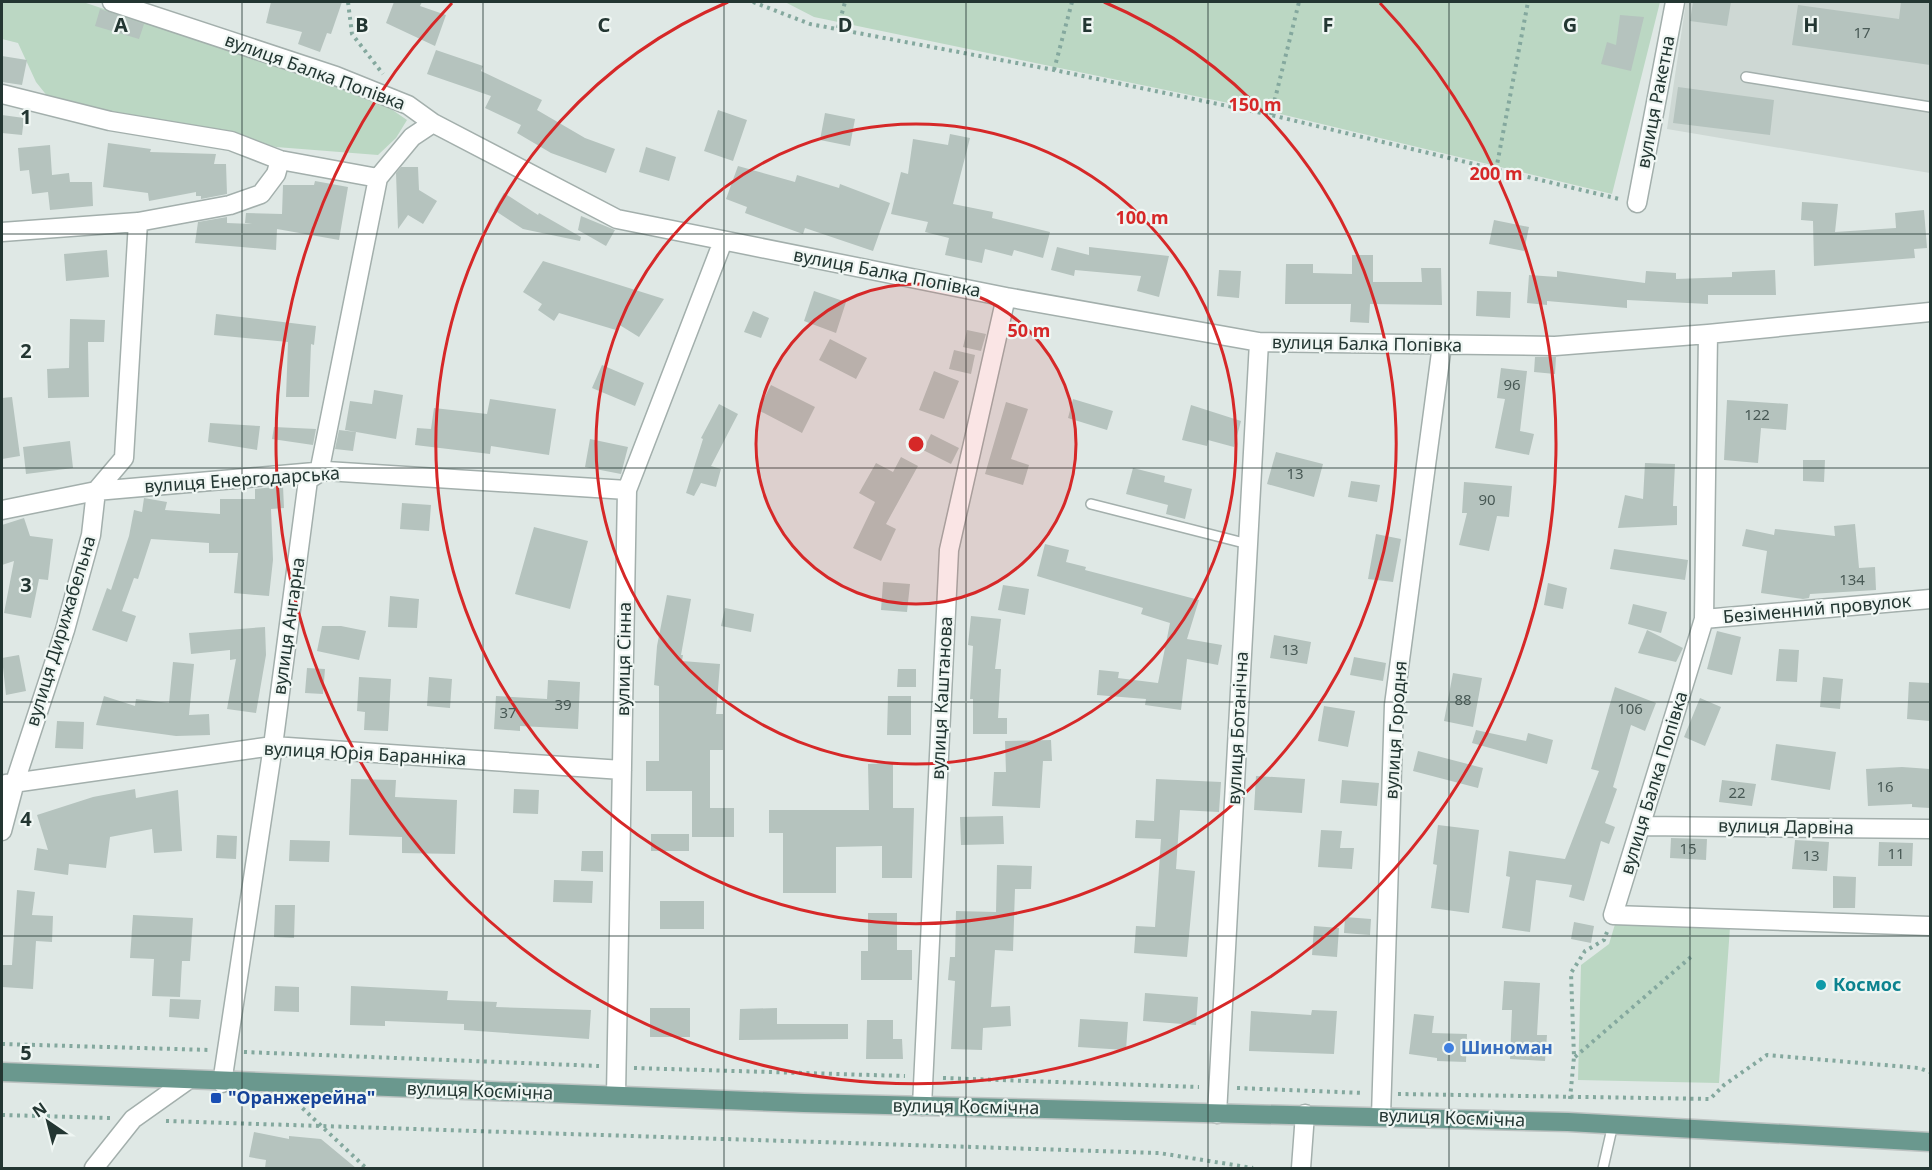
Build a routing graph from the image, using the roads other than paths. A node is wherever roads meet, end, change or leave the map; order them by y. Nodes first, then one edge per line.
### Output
1 (112, 2) edge
2 (1675, 2) edge
3 (1746, 77) dead end
4 (2, 94) edge
5 (1930, 106) edge
6 (433, 123) junction
7 (280, 160) junction
8 (378, 178) junction
9 (1637, 203) road end
10 (138, 222) junction
11 (2, 232) edge
12 (723, 241) junction
13 (1006, 297) junction
14 (1930, 312) edge
15 (1708, 334) junction
16 (1259, 342) junction
17 (1442, 345) junction
18 (319, 473) junction
19 (627, 490) junction
20 (96, 491) junction
21 (1091, 504) dead end
22 (2, 510) edge
23 (1248, 544) junction
24 (1930, 599) edge
25 (1704, 619) junction
26 (273, 746) junction
27 (622, 770) junction
28 (8, 784) edge
29 (1642, 826) junction
30 (1930, 829) edge
31 (2, 831) edge
32 (1930, 926) edge
33 (2, 1072) edge
34 (188, 1080) junction
35 (222, 1083) junction
36 (616, 1095) junction
37 (922, 1106) junction
38 (1217, 1113) junction
39 (1305, 1114) junction
40 (1381, 1116) junction
41 (1613, 1124) junction
42 (1930, 1142) edge
43 (94, 1168) edge
44 (1300, 1168) edge
45 (1603, 1168) edge

1 - 6 street, вулиця Балка Попівка
2 - 9 street, вулиця Ракетна
3 - 5 lane
4 - 7 street
6 - 8 street
6 - 12 street, вулиця Балка Попівка
7 - 8 street
7 - 10 street
8 - 18 street, вулиця Ангарна
10 - 11 street
10 - 20 street
12 - 13 street, вулиця Балка Попівка
12 - 19 street, вулиця Сінна
13 - 16 street, вулиця Балка Попівка
13 - 37 street, вулиця Каштанова
14 - 15 street, вулиця Балка Попівка
15 - 17 street, вулиця Балка Попівка
15 - 25 street, вулиця Балка Попівка
16 - 17 street, вулиця Балка Попівка
16 - 23 street, вулиця Ботанічна
17 - 40 street, вулиця Городня
18 - 19 street, вулиця Енергодарська
18 - 20 street, вулиця Енергодарська
18 - 26 street, вулиця Ангарна
19 - 27 street, вулиця Сінна
20 - 22 street, вулиця Енергодарська
20 - 28 street, вулиця Дирижабельна
21 - 23 lane
23 - 38 street, вулиця Ботанічна
24 - 25 street, Безіменний провулок
25 - 29 street, вулиця Балка Попівка
26 - 27 street, вулиця Юрія Баранніка
26 - 28 street, вулиця Юрія Баранніка
26 - 35 street, вулиця Ангарна
27 - 36 street, вулиця Сінна
28 - 31 street, вулиця Дирижабельна
29 - 30 street, вулиця Дарвіна
29 - 32 street, вулиця Балка Попівка
33 - 34 main road, вулиця Космічна
34 - 35 main road, вулиця Космічна
34 - 43 street
35 - 36 main road, вулиця Космічна
36 - 37 main road, вулиця Космічна
37 - 38 main road, вулиця Космічна
38 - 39 main road, вулиця Космічна
39 - 40 main road, вулиця Космічна
39 - 44 street
40 - 41 main road, вулиця Космічна
41 - 42 main road, вулиця Космічна
41 - 45 lane

